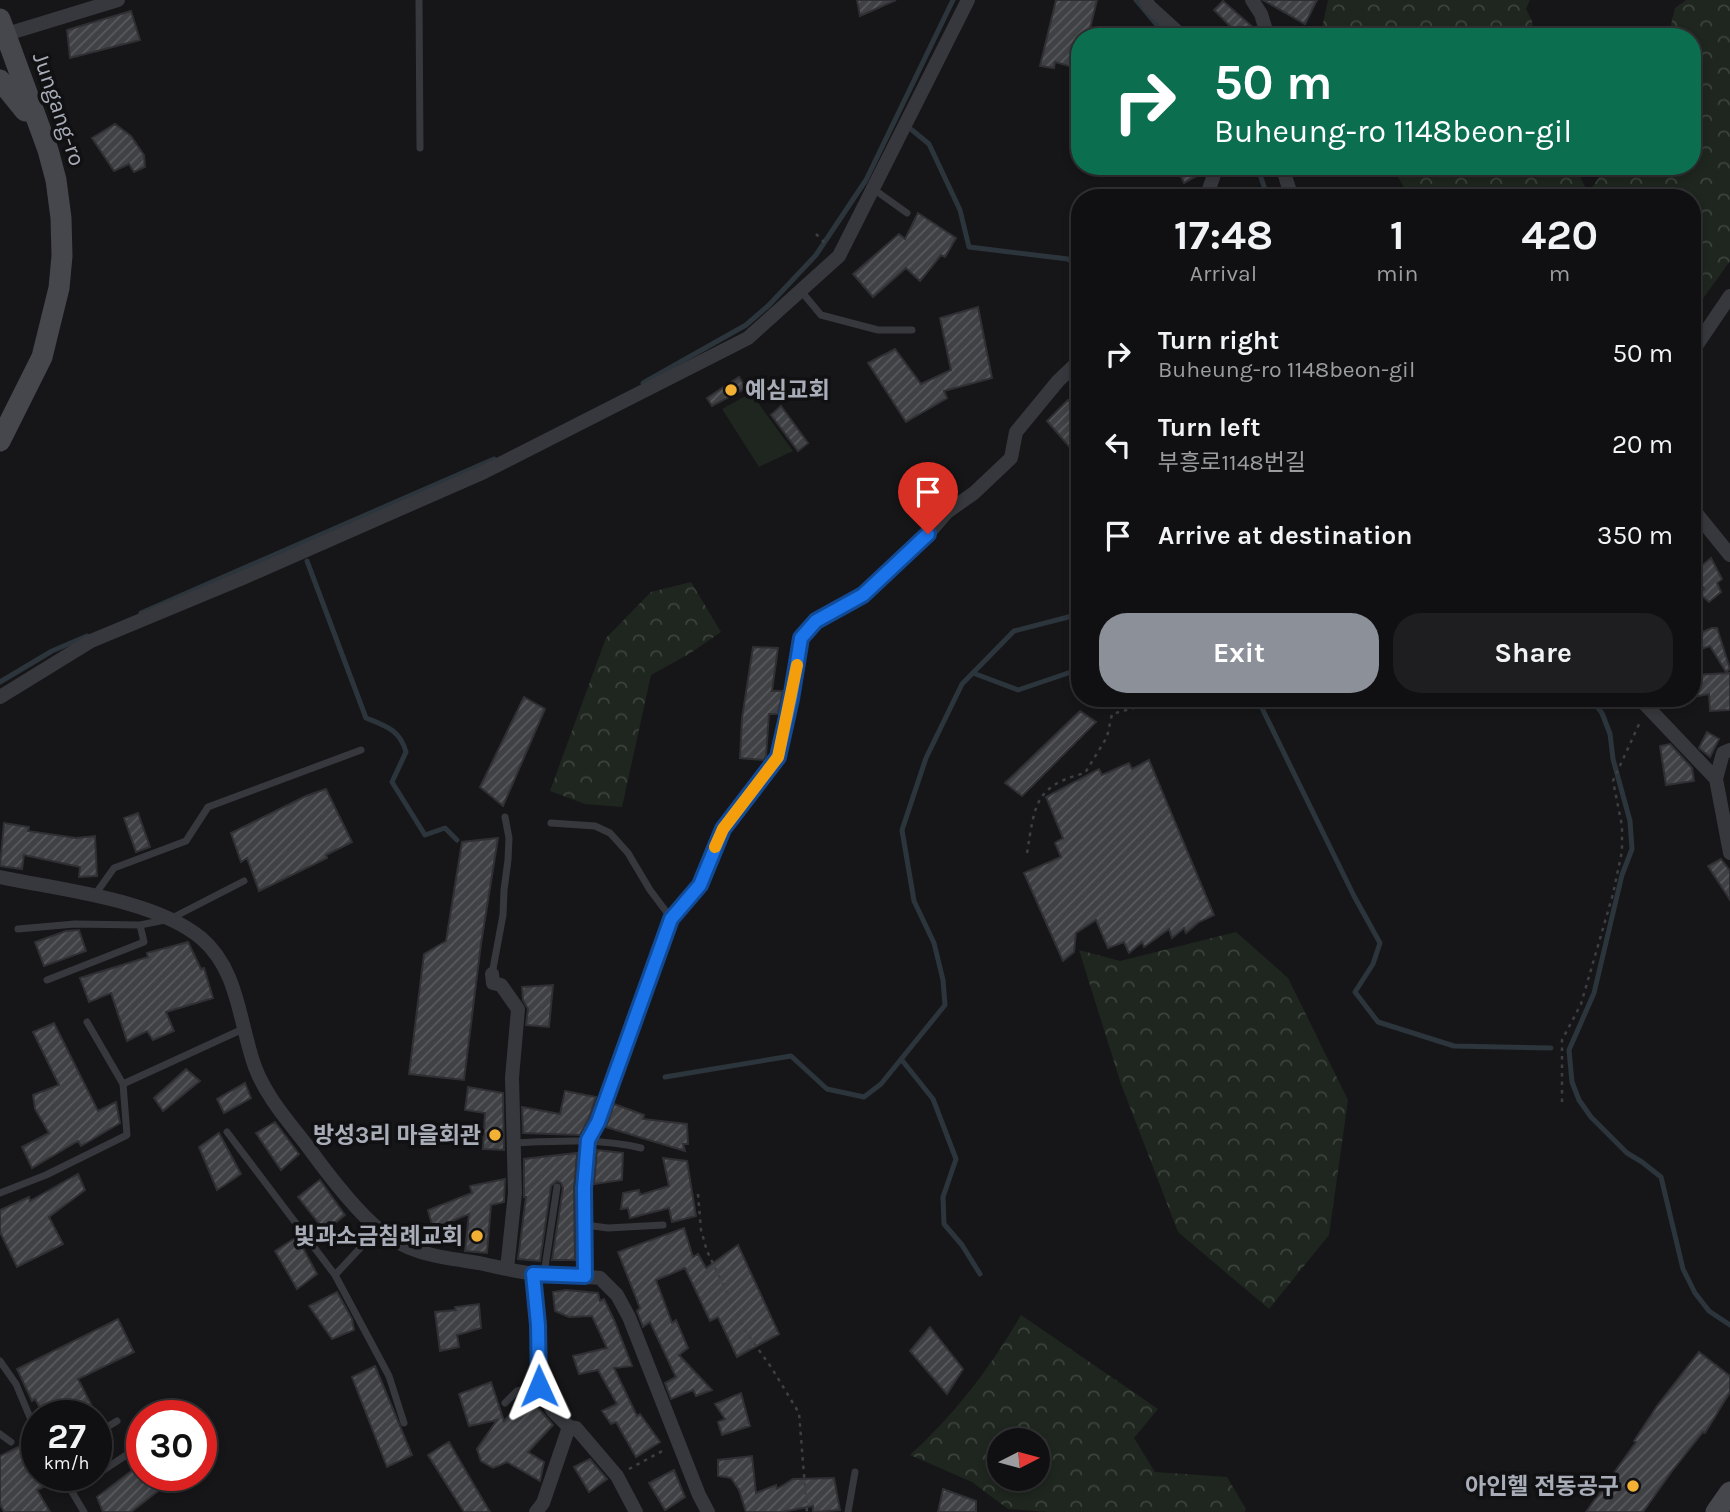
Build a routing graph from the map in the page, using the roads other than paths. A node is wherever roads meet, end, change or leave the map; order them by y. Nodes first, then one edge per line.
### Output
1 (118, 0) edge
2 (419, 0) edge
3 (968, 0) edge
4 (1146, 0) edge
5 (1252, 0) edge
6 (1173, 28) edge
7 (1265, 28) edge
8 (2, 30) edge
9 (0, 80) edge
10 (420, 148) dead end
11 (48, 150) junction
12 (872, 188) junction
13 (907, 213) dead end
14 (800, 290) junction
15 (1730, 296) edge
16 (912, 330) dead end
17 (1701, 339) edge
18 (1071, 369) edge
19 (1, 437) edge
20 (1701, 519) edge
21 (1730, 555) edge
22 (0, 697) edge
23 (1648, 707) edge
24 (361, 750) dead end
25 (1730, 750) edge
26 (1716, 779) junction
27 (505, 817) dead end
28 (551, 823) dead end
29 (1730, 853) edge
30 (0, 877) edge
31 (244, 881) dead end
32 (94, 897) junction
33 (170, 919) junction
34 (671, 919) junction
35 (140, 925) junction
36 (18, 929) dead end
37 (489, 979) joint
38 (47, 980) dead end
39 (88, 1022) dead end
40 (243, 1029) junction
41 (123, 1084) junction
42 (227, 1132) dead end
43 (588, 1140) junction
44 (513, 1143) junction
45 (641, 1148) dead end
46 (557, 1186) dead end
47 (0, 1193) edge
48 (663, 1224) dead end
49 (584, 1225) junction
50 (377, 1229) junction
51 (507, 1269) junction
52 (335, 1275) junction
53 (539, 1275) junction
54 (585, 1276) junction
55 (0, 1361) edge
56 (539, 1386) junction
57 (23, 1400) edge
58 (505, 1403) dead end
59 (117, 1421) dead end
60 (404, 1423) dead end
61 (112, 1424) edge
62 (569, 1427) junction
63 (0, 1434) edge
64 (11, 1442) dead end
65 (855, 1472) dead end
66 (72, 1492) edge
67 (1730, 1492) edge
68 (82, 1511) edge
69 (536, 1512) edge
70 (636, 1512) edge
71 (708, 1512) edge
72 (848, 1512) edge
73 (1716, 1512) edge

1 - 8 street, Jungang-ro
2 - 10 lane
3 - 12 street
4 - 6 street
5 - 7 street
8 - 11 main road, Jungang-ro
9 - 11 main road
11 - 19 main road, Jungang-ro
12 - 13 lane
12 - 14 street
14 - 16 lane
14 - 22 street
15 - 17 street
18 - 34 street
20 - 21 street
23 - 26 street
24 - 32 lane
25 - 26 street
26 - 29 street
27 - 37 lane
28 - 34 lane
30 - 32 street
31 - 33 lane
32 - 33 street
33 - 35 lane
33 - 40 street
34 - 43 street
35 - 36 lane
35 - 38 lane
37 - 44 street
39 - 41 lane
40 - 41 lane
40 - 50 street
41 - 47 lane
42 - 52 lane
43 - 44 lane
43 - 45 lane
43 - 49 street
44 - 51 street
46 - 53 lane
48 - 49 lane
49 - 54 street
50 - 51 street
50 - 52 lane
51 - 53 street
52 - 60 lane
53 - 54 street
53 - 56 street
54 - 71 street
55 - 57 lane
56 - 58 lane
56 - 62 street
59 - 61 lane
62 - 69 street
62 - 70 street
63 - 64 lane
65 - 72 lane
66 - 68 lane
67 - 73 main road

